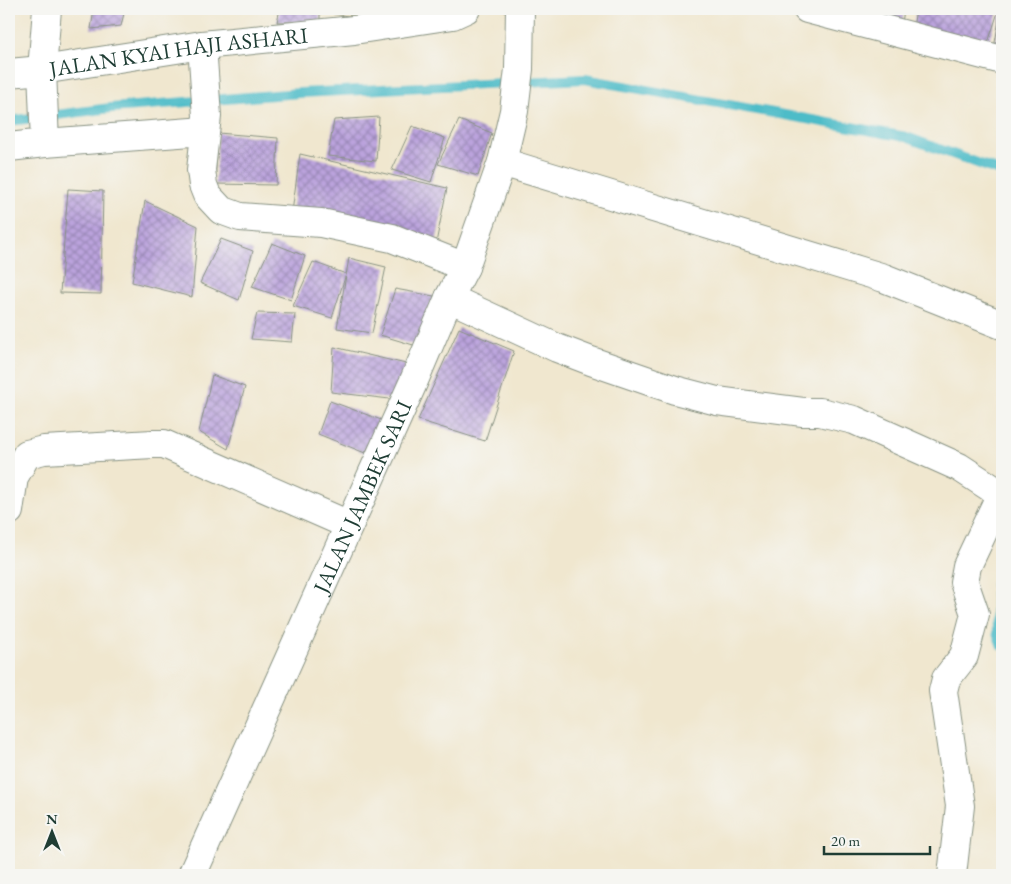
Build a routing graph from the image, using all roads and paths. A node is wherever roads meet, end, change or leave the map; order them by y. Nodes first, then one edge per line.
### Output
1 (47, 9) edge
2 (466, 9) edge
3 (520, 9) edge
4 (807, 9) edge
5 (203, 56) junction
6 (1002, 60) edge
7 (9, 73) edge
8 (42, 80) junction
9 (206, 123) junction
10 (45, 142) junction
11 (9, 147) edge
12 (502, 162) junction
13 (465, 267) junction
14 (449, 298) junction
15 (1002, 324) edge
16 (1002, 495) edge
17 (9, 511) edge
18 (349, 525) junction
19 (192, 875) edge
20 (952, 875) edge

1 - 8 street
2 - 5 street, JALAN KYAI HAJI ASHARI
3 - 12 street, JALAN JAMBEK SARI
4 - 6 street
5 - 8 street, JALAN KYAI HAJI ASHARI
5 - 9 street
7 - 8 street, JALAN KYAI HAJI ASHARI
8 - 10 street
9 - 10 street
9 - 13 street
10 - 11 street
12 - 13 street, JALAN JAMBEK SARI
12 - 15 street
13 - 14 street, JALAN JAMBEK SARI
14 - 16 street
14 - 18 street, JALAN JAMBEK SARI
16 - 20 street
17 - 18 street
18 - 19 street, JALAN JAMBEK SARI

